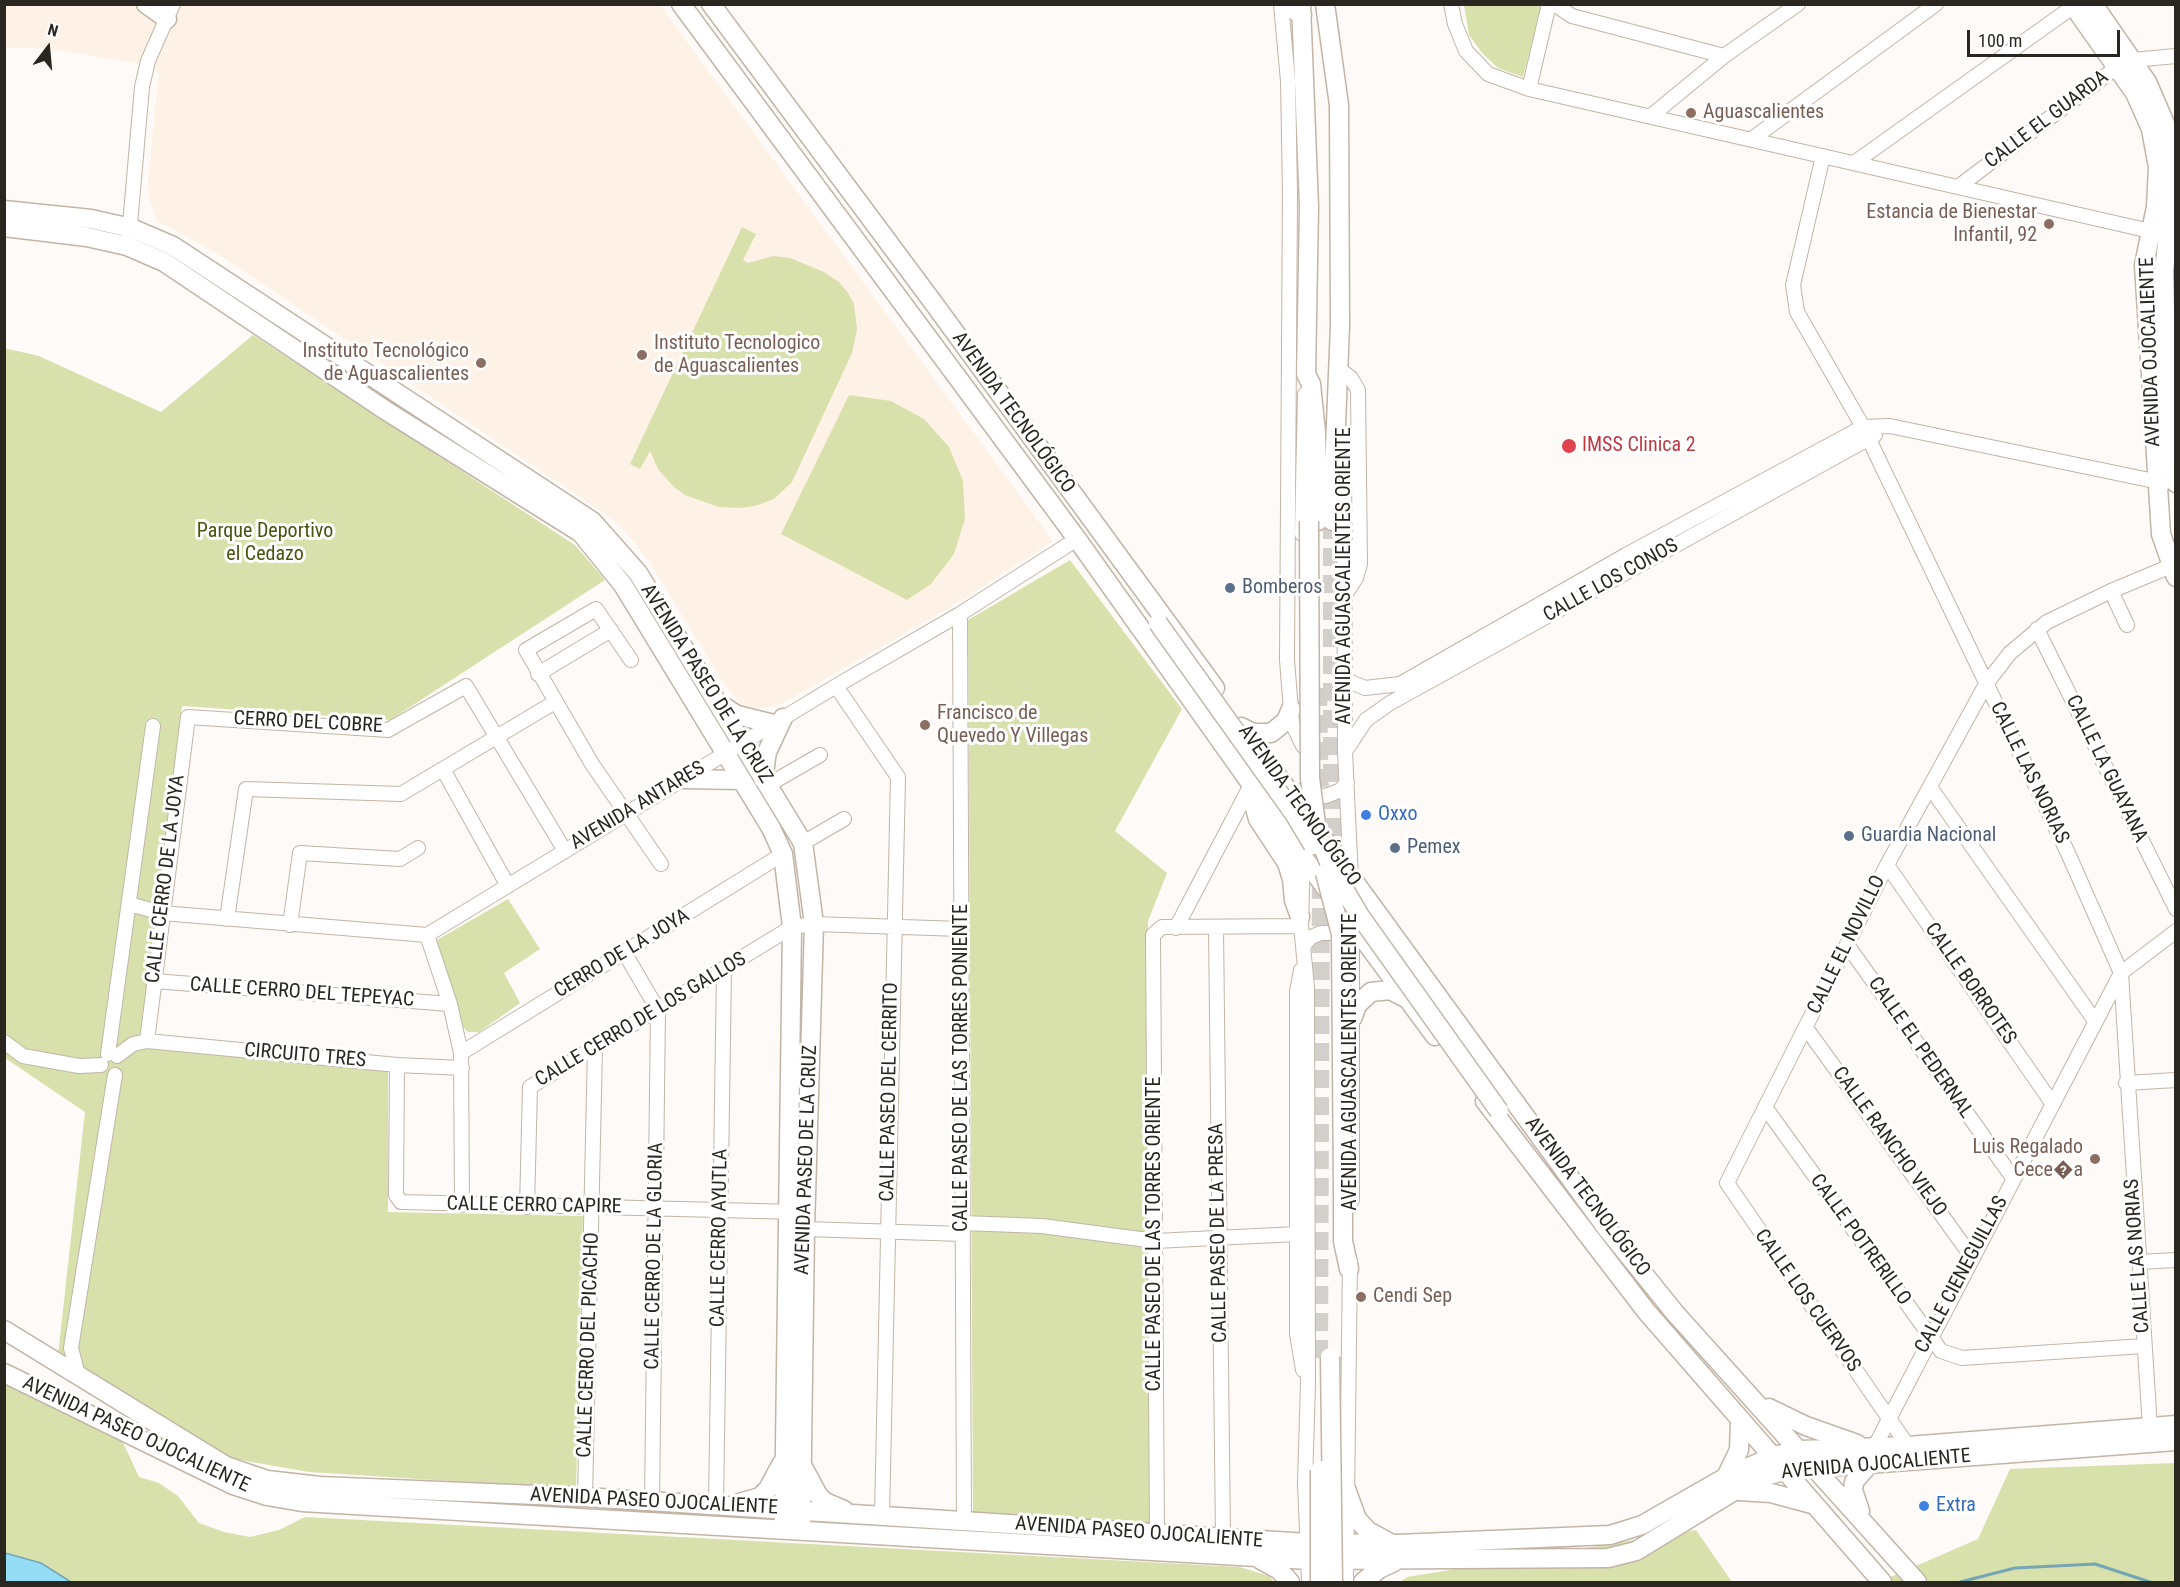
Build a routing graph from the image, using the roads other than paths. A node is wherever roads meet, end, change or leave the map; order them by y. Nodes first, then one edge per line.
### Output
1 (146, 4) edge
2 (681, 4) edge
3 (711, 4) edge
4 (1282, 4) edge
5 (1325, 4) edge
6 (1451, 4) edge
7 (1549, 4) edge
8 (1554, 4) edge
9 (1798, 4) edge
10 (1936, 4) edge
11 (2093, 4) edge
12 (2073, 5) edge
13 (1781, 9) edge
14 (1302, 10) edge
15 (170, 12) edge
16 (1724, 56) junction
17 (2175, 56) edge
18 (2125, 63) junction
19 (1529, 88) junction
20 (1651, 116) junction
21 (2173, 135) edge
22 (1752, 140) junction
23 (1823, 156) junction
24 (1854, 163) junction
25 (1958, 187) junction
26 (4, 210) edge
27 (2173, 215) edge
28 (4, 227) edge
29 (131, 228) junction
30 (2149, 231) junction
31 (2172, 236) edge
32 (127, 246) junction
33 (1340, 326) junction
34 (1306, 380) junction
35 (1290, 410) junction
36 (1866, 433) junction
37 (1305, 465) junction
38 (2157, 483) junction
39 (2175, 483) edge
40 (1320, 521) junction
41 (1077, 539) junction
42 (1111, 548) junction
43 (1626, 555) junction
44 (1634, 568) junction
45 (2173, 572) edge
46 (2111, 591) junction
47 (960, 614) junction
48 (2127, 625) dead end
49 (2037, 629) junction
50 (611, 630) junction
51 (631, 660) dead end
52 (538, 674) junction
53 (1346, 680) junction
54 (1986, 684) junction
55 (836, 686) junction
56 (714, 700) junction
57 (555, 702) junction
58 (1291, 709) junction
59 (188, 717) joint
60 (779, 721) junction
61 (153, 726) dead end
62 (1241, 727) junction
63 (498, 737) junction
64 (741, 744) junction
65 (1304, 746) junction
66 (1346, 752) junction
67 (724, 754) junction
68 (820, 755) dead end
69 (444, 771) junction
70 (683, 779) junction
71 (741, 780) junction
72 (1302, 780) junction
73 (765, 782) junction
74 (1347, 782) junction
75 (1254, 785) junction
76 (1930, 786) junction
77 (1302, 807) junction
78 (625, 815) junction
79 (844, 819) dead end
80 (803, 843) junction
81 (418, 848) dead end
82 (565, 851) junction
83 (783, 854) junction
84 (1303, 857) junction
85 (661, 864) dead end
86 (1887, 865) junction
87 (1351, 876) junction
88 (508, 885) junction
89 (129, 904) junction
90 (2175, 909) edge
91 (162, 914) junction
92 (227, 920) junction
93 (1352, 921) junction
94 (1301, 922) junction
95 (814, 924) junction
96 (290, 925) junction
97 (792, 927) junction
98 (893, 927) junction
99 (1176, 928) junction
100 (1216, 928) junction
101 (962, 929) junction
102 (2175, 931) edge
103 (427, 935) junction
104 (1848, 946) junction
105 (1303, 950) junction
106 (1352, 951) junction
107 (624, 952) junction
108 (724, 970) junction
109 (2121, 973) junction
110 (154, 981) junction
111 (1407, 999) junction
112 (450, 1004) junction
113 (658, 1010) junction
114 (1353, 1017) junction
115 (2096, 1022) junction
116 (1806, 1028) junction
117 (147, 1041) junction
118 (4, 1042) edge
119 (595, 1048) junction
120 (461, 1053) junction
121 (109, 1058) junction
122 (397, 1065) junction
123 (462, 1068) junction
124 (2175, 1080) edge
125 (2126, 1083) junction
126 (2052, 1103) junction
127 (1765, 1107) junction
128 (1525, 1153) junction
129 (2013, 1178) junction
130 (1727, 1183) joint
131 (462, 1205) junction
132 (527, 1207) junction
133 (592, 1208) junction
134 (656, 1209) junction
135 (720, 1210) junction
136 (800, 1218) junction
137 (963, 1228) junction
138 (888, 1232) junction
139 (1297, 1234) junction
140 (1219, 1239) junction
141 (1155, 1241) junction
142 (1972, 1257) junction
143 (2175, 1260) edge
144 (2138, 1263) junction
145 (1349, 1269) junction
146 (4, 1330) edge
147 (1930, 1337) junction
148 (2144, 1346) junction
149 (71, 1348) junction
150 (55, 1362) junction
151 (4, 1373) edge
152 (78, 1376) junction
153 (1308, 1383) junction
154 (1752, 1397) junction
155 (1888, 1418) junction
156 (1740, 1421) junction
157 (2175, 1425) edge
158 (2150, 1428) junction
159 (2175, 1441) edge
160 (1908, 1446) junction
161 (1800, 1450) junction
162 (1872, 1453) junction
163 (1774, 1456) junction
164 (792, 1460) junction
165 (1815, 1467) junction
166 (1787, 1470) junction
167 (1305, 1483) junction
168 (1730, 1484) junction
169 (1345, 1486) junction
170 (585, 1497) junction
171 (652, 1502) junction
172 (1812, 1504) junction
173 (720, 1506) junction
174 (1345, 1509) junction
175 (792, 1510) junction
176 (854, 1515) junction
177 (882, 1516) junction
178 (1862, 1519) junction
179 (964, 1522) junction
180 (792, 1531) junction
181 (1157, 1534) junction
182 (1223, 1538) junction
183 (1309, 1552) junction
184 (1345, 1552) junction
185 (1401, 1552) junction
186 (1248, 1557) junction
187 (1290, 1582) edge
188 (1308, 1582) edge
189 (1320, 1582) edge
190 (1333, 1582) edge
191 (1346, 1582) edge
192 (1363, 1582) edge
193 (1882, 1582) edge
194 (1917, 1582) edge

1 - 15 main road
2 - 41 main road, AVENIDA TECNOLÓGICO
3 - 42 main road, AVENIDA TECNOLÓGICO
4 - 14 main road
4 - 35 street, AVENIDA AGUASCALIENTES ORIENTE
5 - 33 main road, AVENIDA AGUASCALIENTES ORIENTE
6 - 19 street
7 - 19 street
8 - 16 street
9 - 13 street
10 - 22 street
11 - 18 main road, AVENIDA OJOCALIENTE
12 - 18 main road, AVENIDA OJOCALIENTE
12 - 24 street
13 - 16 street
14 - 34 main road, AVENIDA AGUASCALIENTES ORIENTE
15 - 29 street
16 - 20 street
17 - 18 street
18 - 21 main road, AVENIDA OJOCALIENTE
18 - 25 street, CALLE EL GUARDA
18 - 30 main road, AVENIDA OJOCALIENTE
19 - 20 street
20 - 22 street
21 - 27 main road, AVENIDA OJOCALIENTE
22 - 23 street
23 - 24 street
23 - 36 street, CALLE LAS NORIAS
24 - 25 street
25 - 30 street
26 - 29 main road, AVENIDA PASEO DE LA CRUZ
27 - 31 main road, AVENIDA OJOCALIENTE
28 - 32 main road, AVENIDA PASEO DE LA CRUZ
29 - 32 street
29 - 56 main road, AVENIDA PASEO DE LA CRUZ
30 - 31 street
30 - 38 main road, AVENIDA OJOCALIENTE
31 - 39 main road, AVENIDA OJOCALIENTE
32 - 67 main road, AVENIDA PASEO DE LA CRUZ
33 - 40 main road, AVENIDA AGUASCALIENTES ORIENTE
33 - 53 street, AVENIDA AGUASCALIENTES ORIENTE
34 - 35 street
34 - 37 street, AVENIDA AGUASCALIENTES ORIENTE
34 - 40 main road, AVENIDA AGUASCALIENTES ORIENTE
35 - 58 street, AVENIDA AGUASCALIENTES ORIENTE
36 - 38 street, CALLE LOS CONOS
36 - 43 street, CALLE LOS CONOS
36 - 44 street, CALLE LOS CONOS
36 - 54 street, CALLE LAS NORIAS
37 - 40 main road
37 - 65 street, AVENIDA AGUASCALIENTES ORIENTE
38 - 39 street, CALLE LOS CONOS
38 - 45 main road, AVENIDA OJOCALIENTE
40 - 128 main road, bridge
41 - 47 street, AVENIDA ANTARES
41 - 75 main road, AVENIDA TECNOLÓGICO
42 - 62 main road, AVENIDA TECNOLÓGICO
42 - 145 main road, bridge
43 - 44 street
43 - 53 street, CALLE LOS CONOS
44 - 66 street, CALLE LOS CONOS
45 - 46 street, CALLE EL NOVILLO
46 - 48 street
46 - 49 street, CALLE EL NOVILLO
47 - 55 street, AVENIDA ANTARES
47 - 101 street, CALLE PASEO DE LAS TORRES PONIENTE
49 - 54 street, CALLE EL NOVILLO
49 - 90 street, CALLE LA GUAYANA
50 - 51 street
50 - 52 street
50 - 52 street
52 - 57 street
53 - 66 street, AVENIDA AGUASCALIENTES ORIENTE
54 - 76 street, CALLE EL NOVILLO
54 - 109 street, CALLE LAS NORIAS
55 - 60 street, AVENIDA ANTARES
55 - 98 street, CALLE PASEO DEL CERRITO
56 - 60 main road
56 - 64 main road, AVENIDA PASEO DE LA CRUZ
57 - 63 street
57 - 78 street
58 - 62 main road
58 - 65 street, AVENIDA AGUASCALIENTES ORIENTE
59 - 63 street, CERRO DEL COBRE
59 - 91 street, CALLE CERRO DE LA JOYA
60 - 64 street, AVENIDA ANTARES
60 - 73 main road
61 - 89 street
62 - 77 main road, AVENIDA TECNOLÓGICO
63 - 69 street
63 - 82 street
64 - 67 street, AVENIDA ANTARES
64 - 73 main road, AVENIDA PASEO DE LA CRUZ
65 - 72 street, AVENIDA AGUASCALIENTES ORIENTE
66 - 74 street, AVENIDA AGUASCALIENTES ORIENTE
67 - 70 street, AVENIDA ANTARES
67 - 71 main road, AVENIDA PASEO DE LA CRUZ
68 - 73 street
69 - 88 street
69 - 92 street
70 - 71 main road
70 - 78 street, AVENIDA ANTARES
71 - 83 main road, AVENIDA PASEO DE LA CRUZ
72 - 74 street
72 - 77 street, AVENIDA AGUASCALIENTES ORIENTE
73 - 80 main road, AVENIDA PASEO DE LA CRUZ
74 - 87 street, AVENIDA AGUASCALIENTES ORIENTE
75 - 84 main road, AVENIDA TECNOLÓGICO
75 - 94 main road
75 - 99 street
76 - 86 street, CALLE EL NOVILLO
76 - 115 street
77 - 84 street, AVENIDA AGUASCALIENTES ORIENTE
77 - 87 main road, AVENIDA TECNOLÓGICO
78 - 82 street, AVENIDA ANTARES
78 - 85 street
79 - 80 street
80 - 95 main road, AVENIDA PASEO DE LA CRUZ
81 - 96 street
82 - 88 street, AVENIDA ANTARES
83 - 97 main road, AVENIDA PASEO DE LA CRUZ
83 - 107 street, CERRO DE LA JOYA
84 - 93 main road, AVENIDA TECNOLÓGICO
84 - 94 street, AVENIDA AGUASCALIENTES ORIENTE
86 - 104 street, CALLE EL NOVILLO
86 - 126 street, CALLE BORROTES
87 - 93 street, AVENIDA AGUASCALIENTES ORIENTE
87 - 154 main road, AVENIDA TECNOLÓGICO
88 - 103 street, AVENIDA ANTARES
89 - 91 street
89 - 121 street
91 - 92 street
91 - 110 street, CALLE CERRO DE LA JOYA
92 - 96 street
93 - 106 street, AVENIDA AGUASCALIENTES ORIENTE
93 - 111 main road, AVENIDA TECNOLÓGICO
94 - 100 street
94 - 105 street, AVENIDA AGUASCALIENTES ORIENTE
95 - 97 street
95 - 98 street
95 - 136 main road, AVENIDA PASEO DE LA CRUZ
96 - 103 street
97 - 108 street, CALLE CERRO DE LOS GALLOS
97 - 136 main road, AVENIDA PASEO DE LA CRUZ
98 - 101 street
98 - 138 street, CALLE PASEO DEL CERRITO
99 - 100 street
99 - 141 street, CALLE PASEO DE LAS TORRES ORIENTE
100 - 140 street, CALLE PASEO DE LA PRESA
101 - 137 street, CALLE PASEO DE LAS TORRES PONIENTE
102 - 109 street, CALLE CIENEGUILLAS
103 - 112 street
104 - 116 street, CALLE EL NOVILLO
104 - 129 street, CALLE EL PEDERNAL
105 - 106 street
105 - 139 street, AVENIDA AGUASCALIENTES ORIENTE
105 - 153 street, AVENIDA AGUASCALIENTES ORIENTE
106 - 114 street, AVENIDA AGUASCALIENTES ORIENTE
107 - 113 street
107 - 120 street, CERRO DE LA JOYA
108 - 113 street, CALLE CERRO DE LOS GALLOS
108 - 135 street, CALLE CERRO AYUTLA
109 - 115 street, CALLE CIENEGUILLAS
109 - 125 street, CALLE LAS NORIAS
110 - 112 street, CALLE CERRO DEL TEPEYAC
110 - 117 street, CALLE CERRO DE LA JOYA
111 - 114 main road
111 - 128 main road, AVENIDA TECNOLÓGICO
112 - 120 street
113 - 119 street, CALLE CERRO DE LOS GALLOS
113 - 134 street, CALLE CERRO DE LA GLORIA
114 - 145 street, AVENIDA AGUASCALIENTES ORIENTE
115 - 126 street, CALLE CIENEGUILLAS
116 - 127 street, CALLE EL NOVILLO
116 - 142 street, CALLE RANCHO VIEJO
117 - 121 street
117 - 122 street, CIRCUITO TRES
118 - 121 street
119 - 132 street, CALLE CERRO DE LOS GALLOS
119 - 133 street, CALLE CERRO DEL PICACHO
120 - 123 street
121 - 149 street
122 - 123 street, CIRCUITO TRES
122 - 131 street, CALLE CERRO CAPIRE
123 - 131 street
124 - 125 street
125 - 144 street, CALLE LAS NORIAS
126 - 129 street, CALLE CIENEGUILLAS
127 - 130 street, CALLE EL NOVILLO
127 - 147 street, CALLE POTRERILLO
128 - 156 main road, AVENIDA TECNOLÓGICO
129 - 142 street, CALLE CIENEGUILLAS
130 - 155 street, CALLE LOS CUERVOS
131 - 132 street, CALLE CERRO CAPIRE
132 - 133 street, CALLE CERRO CAPIRE
133 - 134 street, CALLE CERRO CAPIRE
133 - 170 street, CALLE CERRO DEL PICACHO
134 - 135 street, CALLE CERRO CAPIRE
134 - 171 street, CALLE CERRO DE LA GLORIA
135 - 136 street, CALLE CERRO CAPIRE
135 - 173 street, CALLE CERRO AYUTLA
136 - 138 street, CALLE CERRO CAPIRE
136 - 164 main road, AVENIDA PASEO DE LA CRUZ
137 - 138 street, CALLE CERRO CAPIRE
137 - 141 street, CALLE CERRO CAPIRE
137 - 179 street, CALLE PASEO DE LAS TORRES PONIENTE
138 - 177 street, CALLE PASEO DEL CERRITO
139 - 140 street, CALLE CERRO CAPIRE
139 - 153 street, AVENIDA AGUASCALIENTES ORIENTE
140 - 141 street, CALLE CERRO CAPIRE
140 - 182 street, CALLE PASEO DE LA PRESA
141 - 181 street, CALLE PASEO DE LAS TORRES ORIENTE
142 - 147 street, CALLE CIENEGUILLAS
143 - 144 street
144 - 148 street, CALLE LAS NORIAS
145 - 169 street, AVENIDA AGUASCALIENTES ORIENTE
146 - 150 main road, AVENIDA PASEO OJOCALIENTE
147 - 148 street, CALLE POTRERILLO
147 - 155 street, CALLE CIENEGUILLAS
148 - 158 street, CALLE LAS NORIAS
149 - 150 street
149 - 152 street
150 - 152 main road, AVENIDA PASEO OJOCALIENTE
151 - 180 main road, AVENIDA PASEO OJOCALIENTE
152 - 170 main road, AVENIDA PASEO OJOCALIENTE
153 - 167 street, AVENIDA AGUASCALIENTES ORIENTE
154 - 161 main road, AVENIDA TECNOLÓGICO
154 - 162 main road
155 - 160 street, CALLE LOS CUERVOS
155 - 162 street, CALLE CIENEGUILLAS
156 - 163 main road, AVENIDA TECNOLÓGICO
156 - 168 main road
157 - 158 main road, AVENIDA OJOCALIENTE
158 - 160 main road, AVENIDA OJOCALIENTE
159 - 162 main road, AVENIDA OJOCALIENTE
160 - 162 main road, AVENIDA OJOCALIENTE
161 - 162 main road, AVENIDA OJOCALIENTE
161 - 163 main road, AVENIDA OJOCALIENTE
161 - 165 main road, AVENIDA TECNOLÓGICO
162 - 165 main road, AVENIDA OJOCALIENTE
162 - 178 main road
163 - 166 main road, AVENIDA TECNOLÓGICO
163 - 168 main road, AVENIDA OJOCALIENTE
164 - 173 main road
164 - 175 main road, AVENIDA PASEO DE LA CRUZ
164 - 176 main road
165 - 166 main road, AVENIDA OJOCALIENTE
165 - 178 main road, AVENIDA TECNOLÓGICO
166 - 168 main road, AVENIDA OJOCALIENTE
166 - 172 main road, AVENIDA TECNOLÓGICO
167 - 174 street
167 - 183 street, AVENIDA AGUASCALIENTES ORIENTE
168 - 172 main road
168 - 185 main road, AVENIDA OJOCALIENTE
169 - 174 street, AVENIDA AGUASCALIENTES ORIENTE
169 - 185 main road
170 - 171 main road, AVENIDA PASEO OJOCALIENTE
171 - 173 main road, AVENIDA PASEO OJOCALIENTE
172 - 193 main road, AVENIDA TECNOLÓGICO
173 - 175 main road, AVENIDA PASEO OJOCALIENTE
174 - 184 street, AVENIDA AGUASCALIENTES ORIENTE
175 - 176 main road, AVENIDA PASEO OJOCALIENTE
175 - 180 main road, AVENIDA PASEO DE LA CRUZ
176 - 177 main road, AVENIDA PASEO OJOCALIENTE
177 - 179 main road, AVENIDA PASEO OJOCALIENTE
178 - 194 main road, AVENIDA TECNOLÓGICO
179 - 181 main road, AVENIDA PASEO OJOCALIENTE
180 - 186 main road, AVENIDA PASEO OJOCALIENTE
181 - 182 main road, AVENIDA PASEO OJOCALIENTE
182 - 183 main road, AVENIDA PASEO OJOCALIENTE
183 - 184 main road, AVENIDA PASEO OJOCALIENTE
183 - 186 main road, AVENIDA PASEO OJOCALIENTE
183 - 188 street, AVENIDA AGUASCALIENTES ORIENTE
184 - 185 main road, AVENIDA OJOCALIENTE
184 - 191 street, AVENIDA AGUASCALIENTES ORIENTE
185 - 192 main road
186 - 187 main road
189 - 190 main road, bridge

